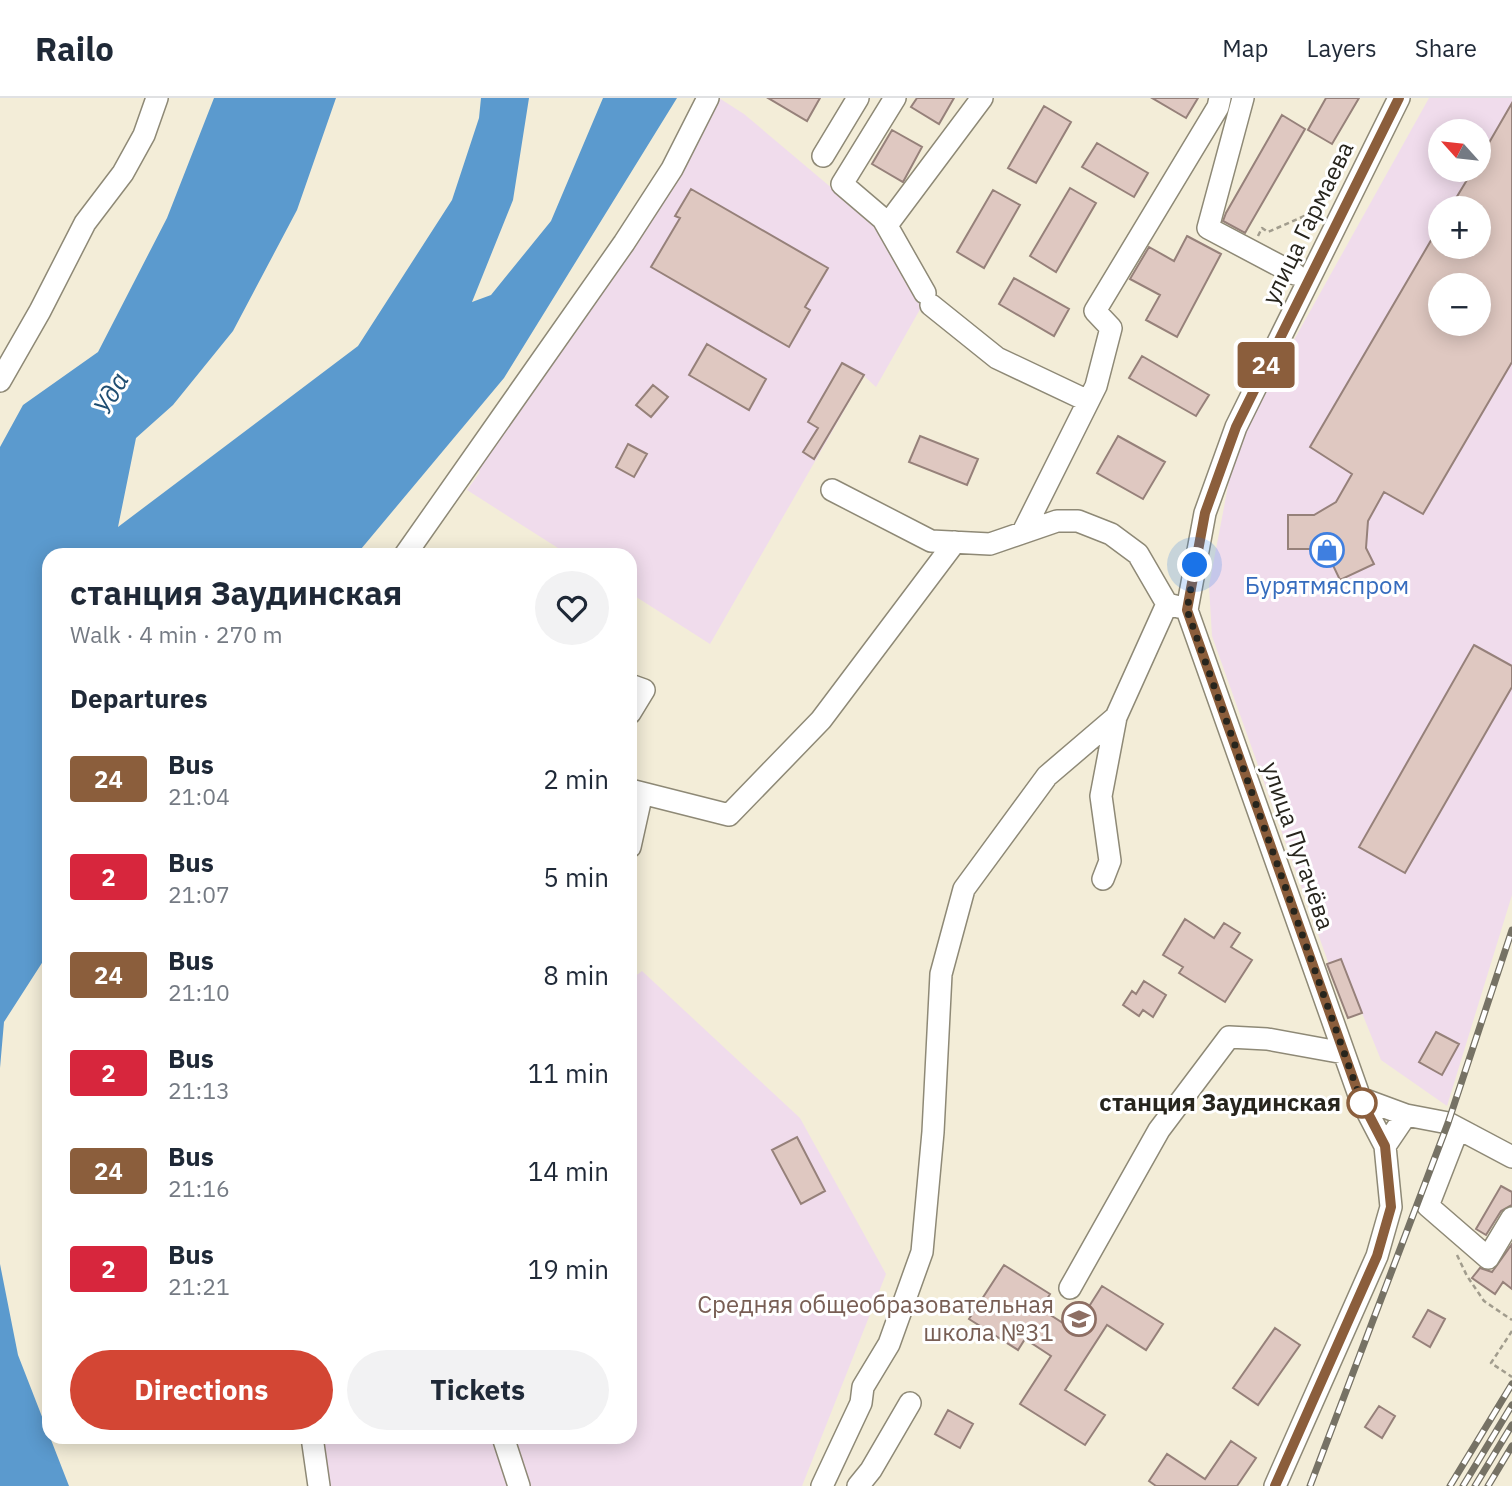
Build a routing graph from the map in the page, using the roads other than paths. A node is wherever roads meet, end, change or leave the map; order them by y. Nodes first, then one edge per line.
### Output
1 (157, 98) edge
2 (708, 98) edge
3 (858, 98) edge
4 (895, 98) edge
5 (982, 98) edge
6 (1220, 98) edge
7 (1243, 98) edge
8 (1399, 98) edge
9 (823, 156) dead end
10 (887, 225) junction
11 (1295, 274) dead end
12 (0, 381) edge
13 (1088, 401) junction
14 (832, 490) dead end
15 (1023, 532) junction
16 (955, 542) junction
17 (410, 548) edge
18 (1167, 604) junction
19 (1187, 610) junction
20 (637, 688) edge
21 (637, 702) edge
22 (1116, 717) junction
23 (637, 791) edge
24 (1104, 879) dead end
25 (1344, 1053) junction
26 (1360, 1098) junction
27 (1406, 1115) junction
28 (1458, 1129) junction
29 (1385, 1146) junction
30 (1512, 1157) edge
31 (1512, 1219) edge
32 (1070, 1288) dead end
33 (910, 1403) dead end
34 (313, 1444) edge
35 (505, 1444) edge
36 (319, 1486) edge
37 (519, 1486) edge
38 (822, 1486) edge
39 (858, 1486) edge
40 (1275, 1486) edge

1 - 12 street
2 - 17 street
3 - 9 street
4 - 10 street
5 - 10 street
6 - 13 street
7 - 11 street
8 - 19 street, улица Гармаева
10 - 13 street
13 - 15 street
14 - 16 street
15 - 16 street
15 - 18 street
16 - 23 street
18 - 19 street
18 - 22 street
19 - 25 street, улица Пугачёва
20 - 21 street
22 - 24 street
22 - 38 street
25 - 26 street, улица Пугачёва
25 - 32 street
26 - 27 street
26 - 29 street, улица Пугачёва
27 - 28 street
27 - 29 street
28 - 30 street
28 - 31 street
29 - 40 street, улица Пугачёва
33 - 39 street
34 - 36 street
35 - 37 street

